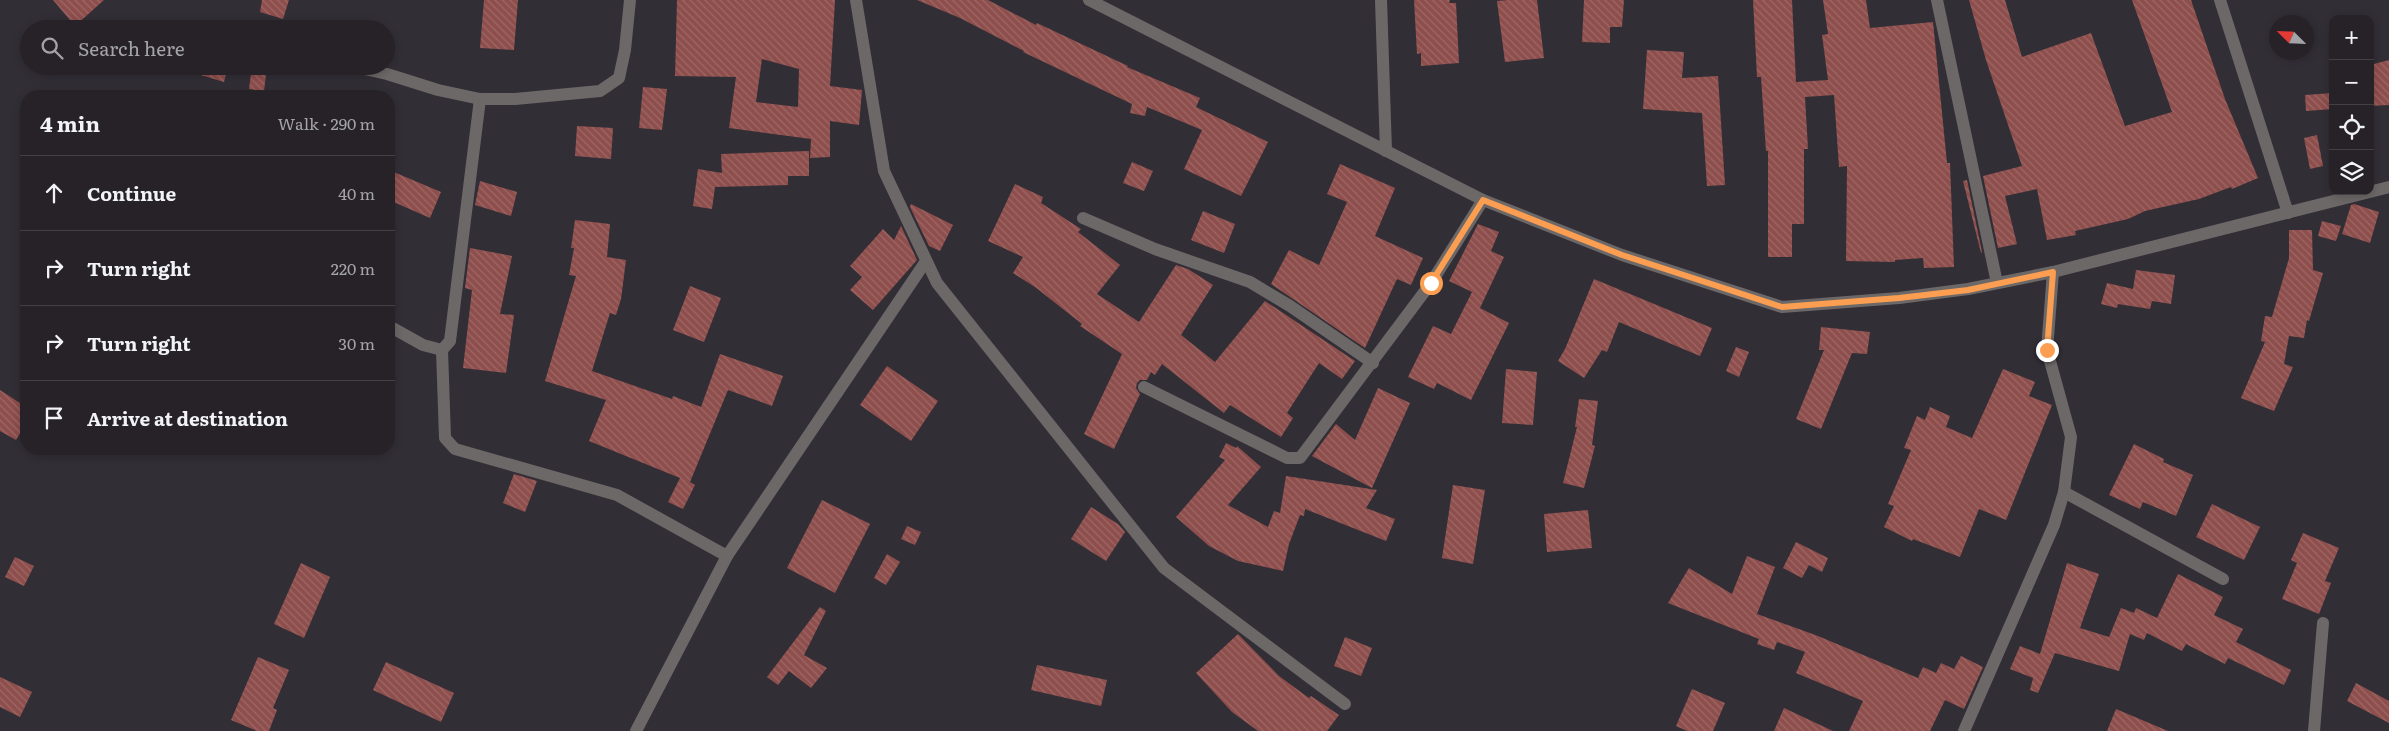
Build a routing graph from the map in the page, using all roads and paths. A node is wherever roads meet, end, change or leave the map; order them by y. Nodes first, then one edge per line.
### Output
1 (630, 0) edge
2 (856, 0) edge
3 (1380, 0) edge
4 (1937, 0) edge
5 (2220, 0) edge
6 (1092, 1) edge
7 (389, 75) edge
8 (480, 99) junction
9 (1386, 151) junction
10 (2389, 187) edge
11 (1483, 200) junction
12 (2288, 213) junction
13 (1083, 218) dead end
14 (926, 261) junction
15 (2053, 272) junction
16 (1997, 283) junction
17 (395, 329) edge
18 (442, 350) junction
19 (1373, 362) junction
20 (1144, 387) dead end
21 (2064, 492) junction
22 (727, 556) junction
23 (2223, 579) dead end
24 (2323, 623) dead end
25 (1344, 704) dead end
26 (636, 731) edge
27 (1964, 731) edge
28 (2314, 731) edge

1 - 8 street
2 - 14 street
3 - 9 street
4 - 16 street
5 - 12 street
6 - 9 street
7 - 8 street
8 - 18 street
9 - 11 street
10 - 12 street
11 - 16 street
11 - 19 street
12 - 15 street
13 - 19 street
14 - 22 street
14 - 25 street
15 - 16 street
15 - 21 street
17 - 18 street
18 - 22 street
19 - 20 street
21 - 23 street
21 - 27 street
22 - 26 street
24 - 28 street

